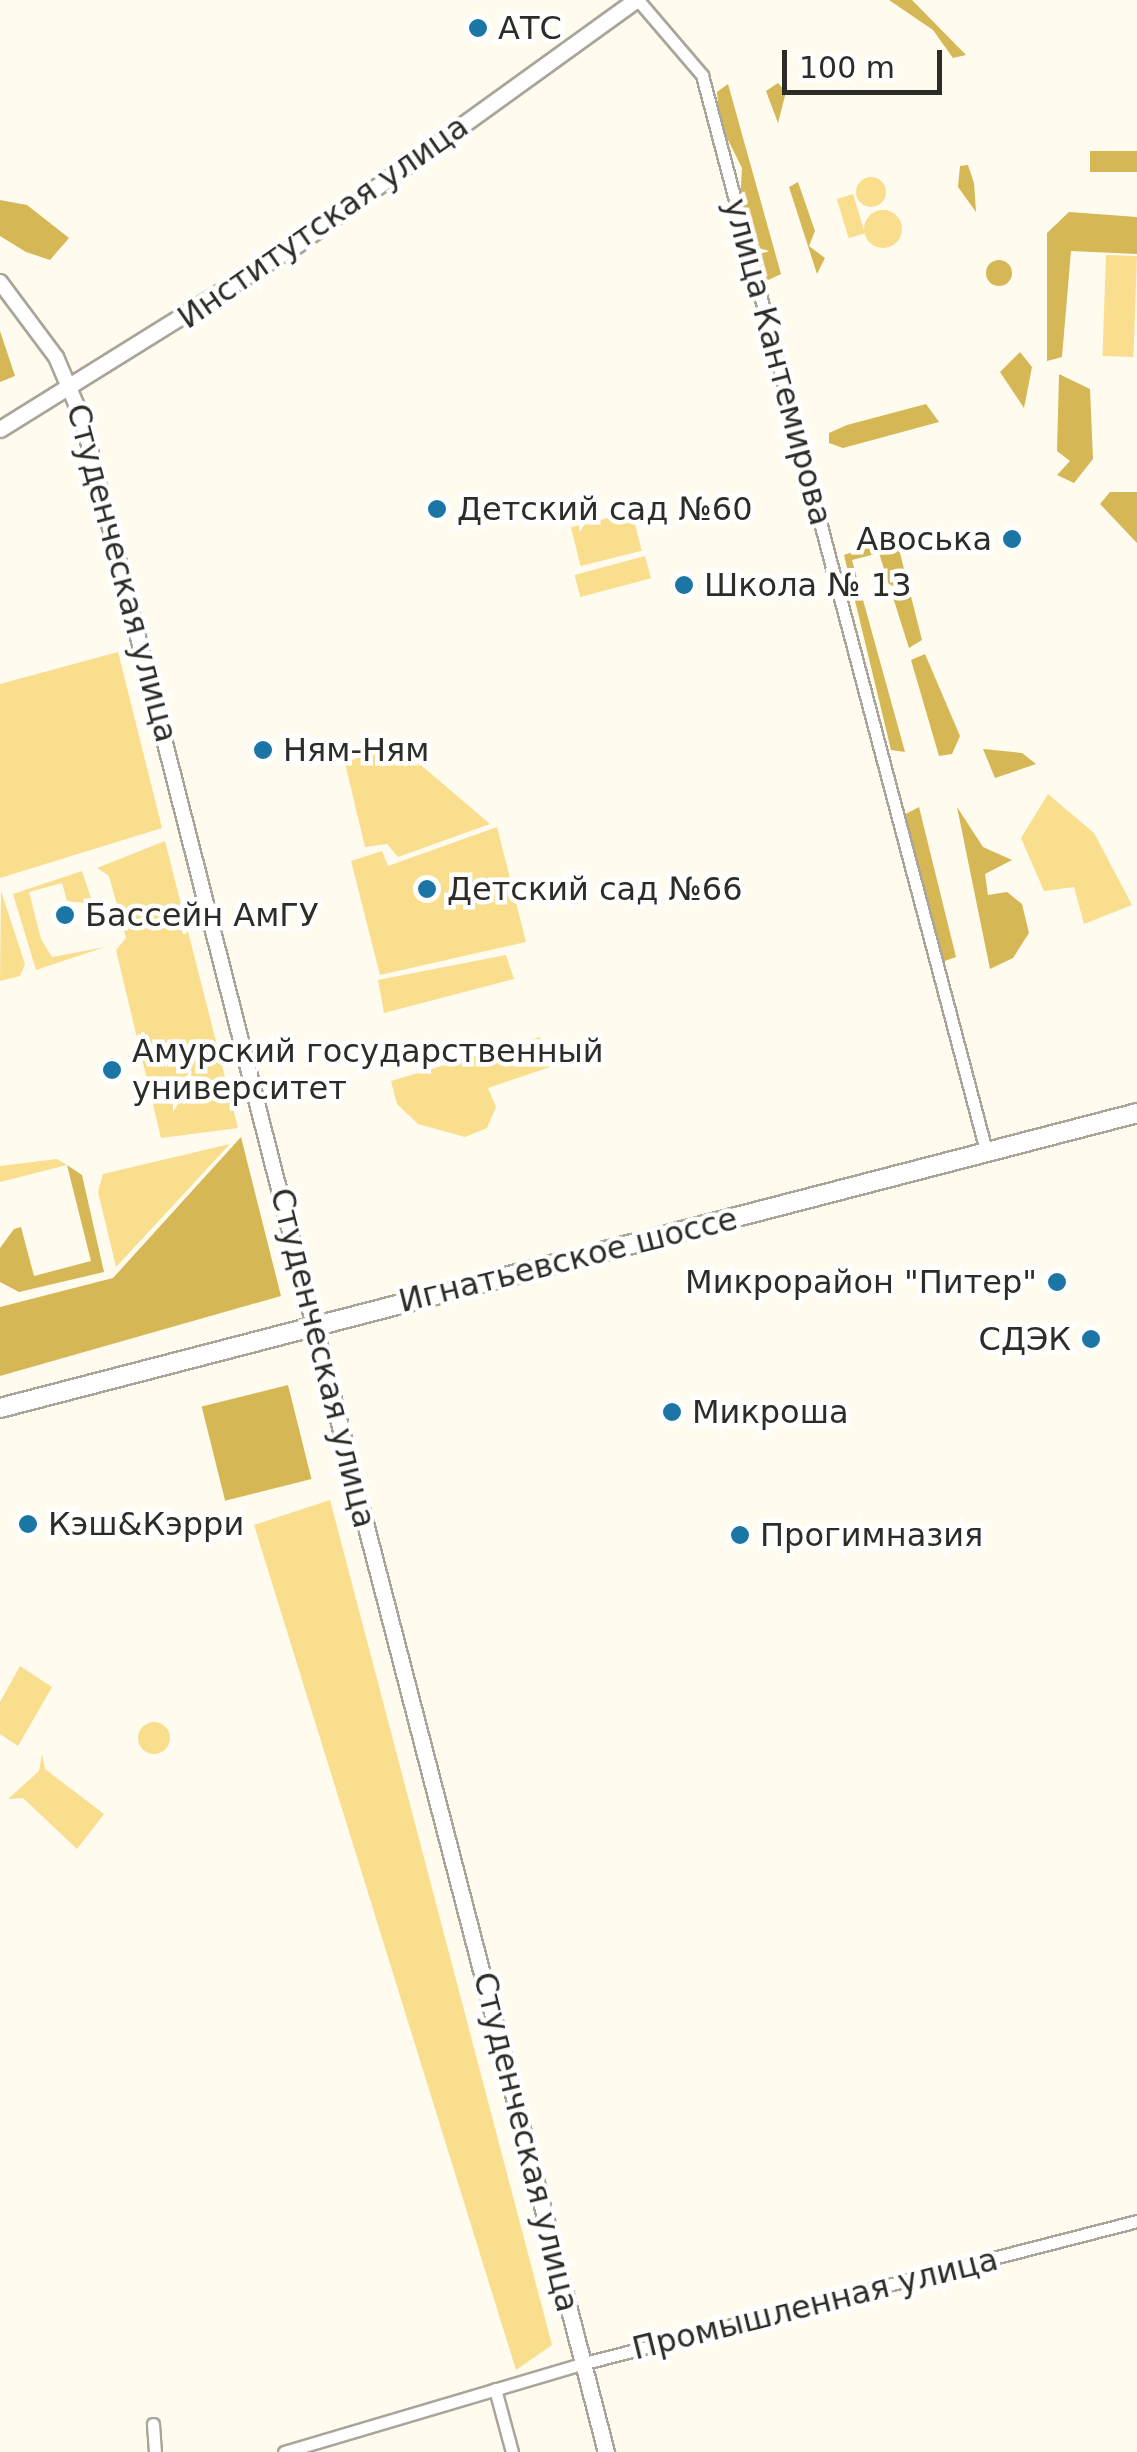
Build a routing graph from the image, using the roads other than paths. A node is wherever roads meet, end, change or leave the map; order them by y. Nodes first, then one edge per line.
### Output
1 (637, 0) edge
2 (0, 282) edge
3 (72, 388) junction
4 (0, 430) edge
5 (1137, 1113) edge
6 (986, 1151) junction
7 (315, 1330) junction
8 (0, 1408) edge
9 (1137, 2221) edge
10 (581, 2364) junction
11 (494, 2389) junction
12 (153, 2424) dead end
13 (155, 2452) edge
14 (284, 2452) edge
15 (512, 2452) edge
16 (606, 2452) edge

1 - 3 main road, Институтская улица
1 - 6 street, улица Кантемирова
2 - 3 street, Студенческая улица
3 - 4 main road, Институтская улица
3 - 7 street, Студенческая улица
5 - 6 main road, Игнатьевское шоссе
6 - 7 main road, Игнатьевское шоссе
7 - 8 main road, Игнатьевское шоссе
7 - 10 main road, Студенческая улица
9 - 10 street, Промышленная улица
10 - 11 street, Промышленная улица
10 - 16 main road, Студенческая улица
11 - 14 street, Промышленная улица
11 - 15 street
12 - 13 street

